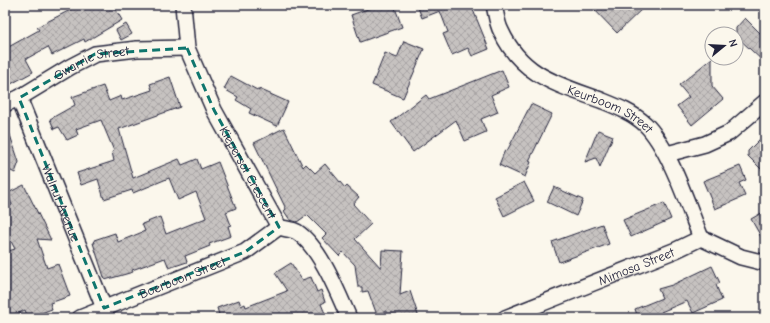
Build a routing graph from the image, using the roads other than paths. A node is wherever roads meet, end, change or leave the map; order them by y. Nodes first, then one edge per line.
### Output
1 (183, 5) edge
2 (494, 5) edge
3 (186, 48) junction
4 (19, 98) junction
5 (765, 102) edge
6 (5, 104) edge
7 (666, 154) junction
8 (279, 227) junction
9 (701, 238) junction
10 (765, 263) edge
11 (104, 308) junction
12 (538, 312) edge
13 (80, 318) edge
14 (349, 318) edge
15 (505, 318) edge

1 - 3 street, Kiepersol Crescent
2 - 7 street, Keurboom Street
3 - 4 street, Gwarrie Street
3 - 8 street, Kiepersol Crescent
4 - 6 street, Gwarrie Street
4 - 11 street, Walnut Avenue
5 - 7 street
7 - 9 street, Keurboom Street
8 - 11 street, Boerboon Street
8 - 14 street, Kiepersol Crescent
9 - 10 street
9 - 12 street, Mimosa Street
11 - 13 street, Boerboon Street
12 - 15 street, Mimosa Street

